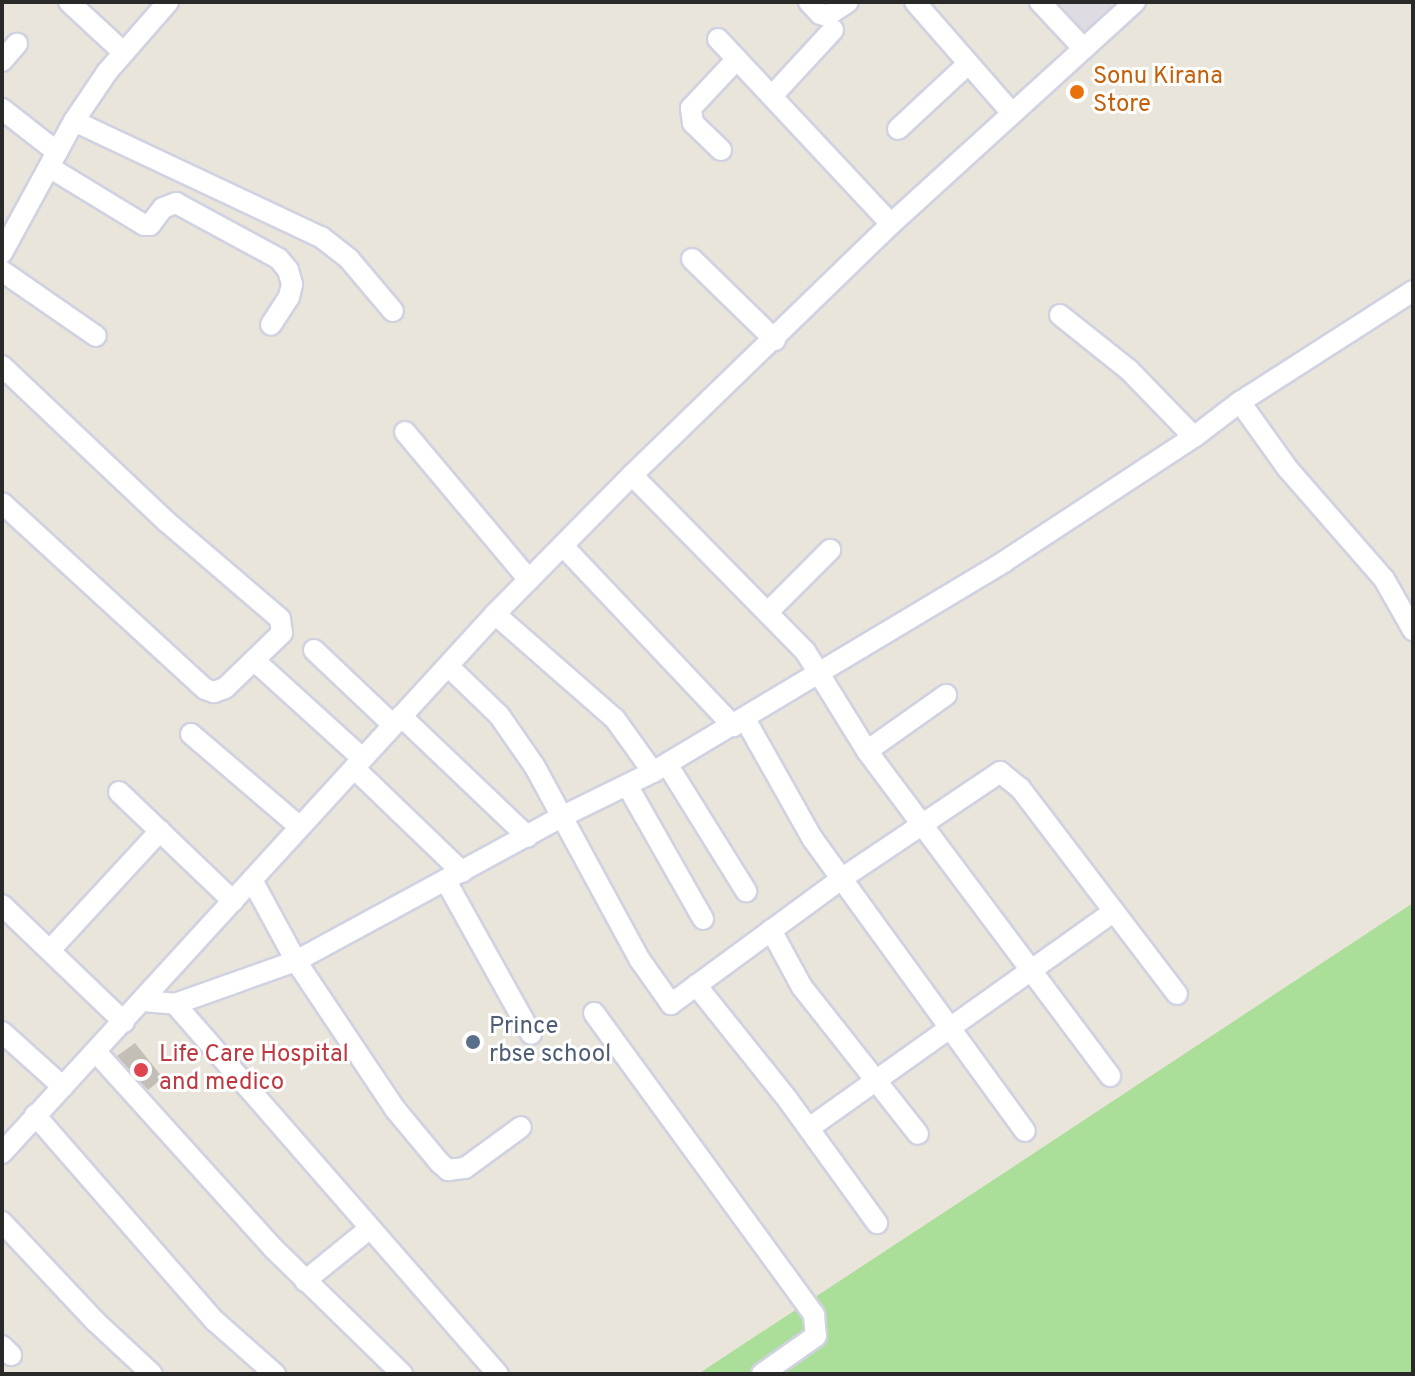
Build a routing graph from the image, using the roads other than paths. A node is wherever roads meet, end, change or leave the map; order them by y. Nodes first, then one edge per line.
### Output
1 (69, 2) edge
2 (168, 2) edge
3 (809, 2) edge
4 (848, 2) edge
5 (915, 2) edge
6 (1040, 2) edge
7 (1135, 2) edge
8 (833, 30) dead end
9 (718, 39) dead end
10 (17, 44) dead end
11 (1084, 49) junction
12 (122, 51) junction
13 (737, 59) junction
14 (2, 61) edge
15 (968, 64) junction
16 (772, 96) junction
17 (2, 109) edge
18 (1012, 113) junction
19 (74, 121) junction
20 (898, 129) dead end
21 (721, 150) dead end
22 (53, 160) junction
23 (891, 224) junction
24 (2, 253) edge
25 (692, 259) dead end
26 (2, 271) edge
27 (1413, 291) edge
28 (393, 311) dead end
29 (1060, 315) dead end
30 (271, 325) dead end
31 (96, 336) dead end
32 (775, 340) junction
33 (2, 366) edge
34 (1240, 402) junction
35 (405, 432) dead end
36 (1194, 437) junction
37 (632, 475) junction
38 (2, 503) edge
39 (563, 546) junction
40 (830, 550) dead end
41 (529, 580) junction
42 (768, 612) junction
43 (495, 614) junction
44 (1413, 630) edge
45 (314, 650) dead end
46 (255, 661) junction
47 (448, 666) junction
48 (819, 672) junction
49 (946, 695) dead end
50 (397, 720) junction
51 (739, 722) junction
52 (191, 734) dead end
53 (867, 751) junction
54 (358, 763) junction
55 (660, 768) junction
56 (627, 785) junction
57 (119, 792) dead end
58 (561, 817) junction
59 (920, 823) junction
60 (300, 827) junction
61 (160, 831) junction
62 (528, 837) junction
63 (454, 877) junction
64 (841, 879) junction
65 (252, 880) junction
66 (746, 891) dead end
67 (233, 901) junction
68 (2, 905) edge
69 (1114, 911) junction
70 (703, 919) dead end
71 (771, 930) junction
72 (51, 949) junction
73 (296, 961) junction
74 (1031, 970) junction
75 (696, 985) junction
76 (1177, 994) dead end
77 (143, 1001) junction
78 (175, 1004) junction
79 (594, 1013) dead end
80 (124, 1022) junction
81 (950, 1028) junction
82 (2, 1032) edge
83 (531, 1034) dead end
84 (96, 1052) junction
85 (1110, 1076) dead end
86 (876, 1081) junction
87 (63, 1087) junction
88 (35, 1115) junction
89 (521, 1127) dead end
90 (809, 1128) junction
91 (1025, 1131) dead end
92 (918, 1134) dead end
93 (2, 1153) edge
94 (2, 1222) edge
95 (877, 1223) dead end
96 (370, 1228) junction
97 (305, 1281) junction
98 (152, 1374) edge
99 (275, 1374) edge
100 (402, 1374) edge
101 (498, 1374) edge
102 (762, 1374) edge

1 - 12 street
2 - 12 street
3 - 4 street
5 - 15 street
6 - 11 street
7 - 11 street
8 - 16 street
9 - 13 street
10 - 14 street
11 - 18 street
12 - 19 street
13 - 16 street
13 - 21 street
15 - 18 street
15 - 20 street
16 - 23 street
17 - 22 street
18 - 23 street
19 - 22 street
19 - 28 street
22 - 24 street
22 - 30 street
23 - 32 street
25 - 32 street
26 - 31 street
27 - 34 street
29 - 36 street
32 - 37 street
33 - 46 street
34 - 36 street
34 - 44 street
35 - 41 street
36 - 48 street
37 - 39 street
37 - 42 street
38 - 46 street
39 - 41 street
39 - 51 street
40 - 42 street
41 - 43 street
42 - 48 street
43 - 47 street
43 - 55 street
45 - 50 street
46 - 54 street
47 - 50 street
47 - 58 street
48 - 51 street
48 - 53 street
49 - 53 street
50 - 54 street
50 - 62 street
51 - 55 street
51 - 64 street
52 - 60 street
53 - 59 street
54 - 60 street
54 - 63 street
55 - 56 street
55 - 66 street
56 - 58 street
56 - 70 street
57 - 61 street
58 - 62 street
58 - 75 street
59 - 64 street
59 - 69 street
59 - 74 street
60 - 65 street
61 - 67 street
61 - 72 street
62 - 63 street
63 - 73 street
63 - 83 street
64 - 71 street
64 - 81 street
65 - 67 street
65 - 73 street
67 - 77 street
68 - 72 street
69 - 74 street
69 - 76 street
71 - 75 street
71 - 86 street
72 - 80 street
73 - 78 street
73 - 89 street
74 - 81 street
74 - 85 street
75 - 90 street
77 - 78 street
77 - 80 street
78 - 96 street
79 - 102 street
80 - 84 street
81 - 86 street
81 - 91 street
82 - 87 street
84 - 87 street
84 - 97 street
86 - 90 street
86 - 92 street
87 - 88 street
88 - 93 street
88 - 99 street
90 - 95 street
94 - 98 street
96 - 97 street
96 - 101 street
97 - 100 street

